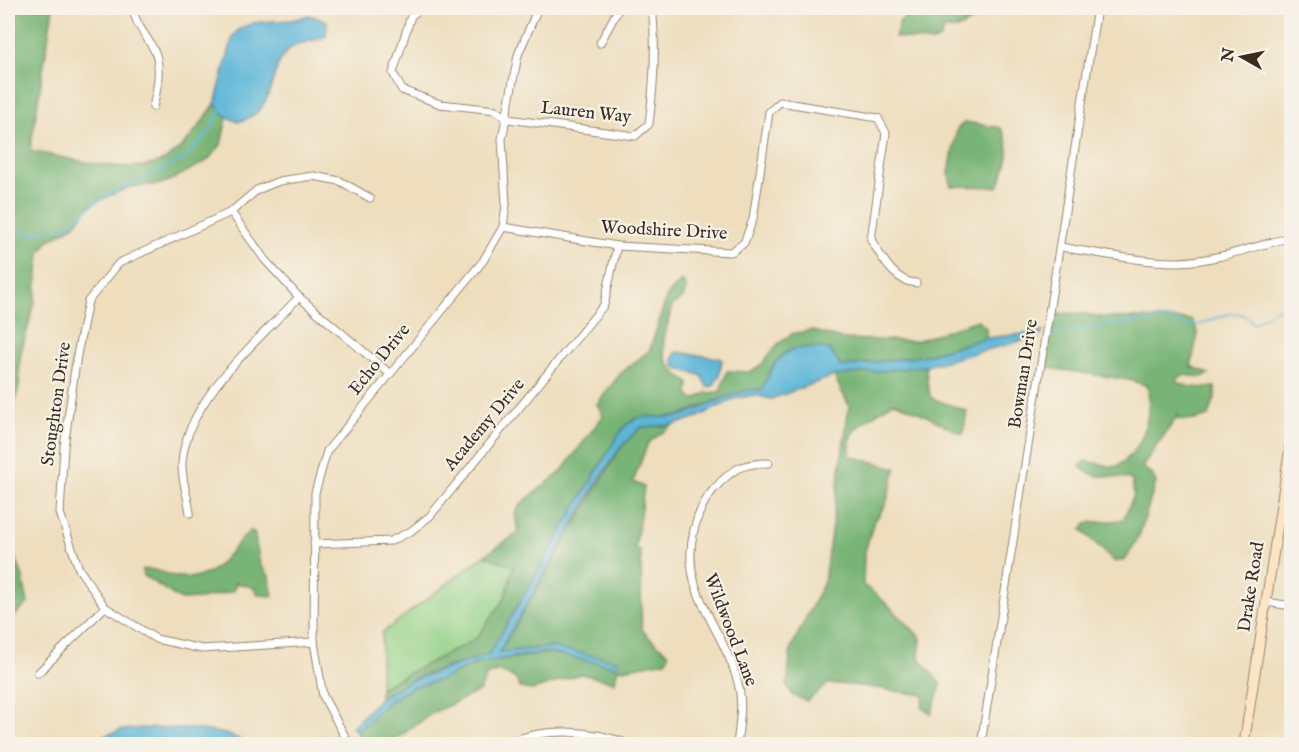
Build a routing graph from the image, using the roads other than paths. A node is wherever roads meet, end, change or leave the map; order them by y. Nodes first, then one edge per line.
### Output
1 (133, 8) edge
2 (421, 8) edge
3 (538, 8) edge
4 (619, 8) edge
5 (652, 8) edge
6 (1097, 8) edge
7 (600, 43) dead end
8 (153, 107) dead end
9 (508, 119) junction
10 (370, 198) dead end
11 (231, 212) junction
12 (503, 227) junction
13 (1292, 237) edge
14 (617, 246) junction
15 (1060, 247) junction
16 (916, 283) dead end
17 (299, 297) junction
18 (389, 373) junction
19 (1292, 434) edge
20 (769, 463) dead end
21 (190, 513) dead end
22 (314, 544) junction
23 (1266, 602) junction
24 (1292, 606) edge
25 (105, 607) junction
26 (314, 642) junction
27 (38, 673) dead end
28 (349, 744) edge
29 (506, 744) edge
30 (628, 744) edge
31 (737, 744) edge
32 (981, 744) edge
33 (1244, 744) edge

1 - 8 street
2 - 9 street
3 - 9 street, Echo Drive
4 - 7 street
5 - 9 street, Lauren Way
6 - 15 street, Bowman Drive
9 - 12 street, Echo Drive
10 - 11 street, Stoughton Drive
11 - 17 street
11 - 25 street, Stoughton Drive
12 - 14 street, Woodshire Drive
12 - 18 street, Echo Drive
13 - 15 street
14 - 16 street, Woodshire Drive
14 - 22 street, Academy Drive
15 - 32 street, Bowman Drive
17 - 18 street
17 - 21 street
18 - 22 street, Echo Drive
19 - 23 street, Drake Road
20 - 31 street, Wildwood Lane
22 - 26 street, Echo Drive
23 - 24 street
23 - 33 street, Drake Road
25 - 26 street, Stoughton Drive
25 - 27 street
26 - 28 street, Echo Drive
29 - 30 street

